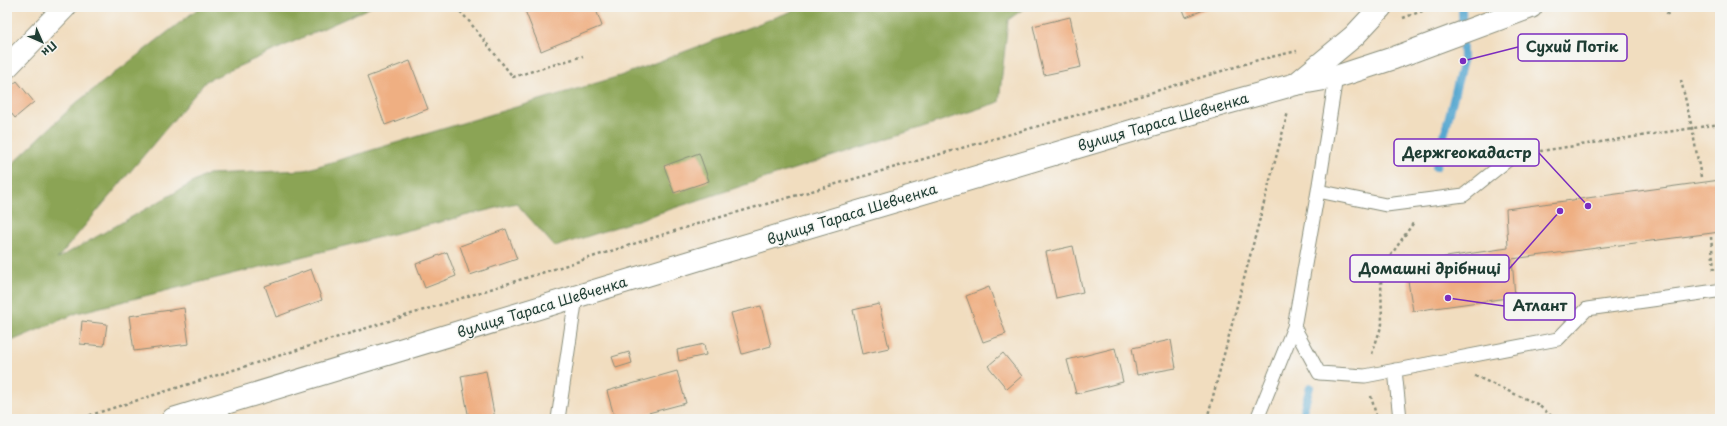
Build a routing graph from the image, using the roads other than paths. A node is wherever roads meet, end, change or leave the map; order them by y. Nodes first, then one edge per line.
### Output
1 (65, 7) edge
2 (1531, 7) edge
3 (1389, 14) edge
4 (7, 67) edge
5 (1336, 77) junction
6 (1296, 84) junction
7 (1514, 155) road end
8 (1318, 191) junction
9 (1718, 291) edge
10 (576, 297) junction
11 (1294, 327) junction
12 (1395, 370) junction
13 (173, 419) edge
14 (558, 419) edge
15 (1257, 419) edge
16 (1400, 419) edge

1 - 4 street
2 - 5 street, вулиця Тараса Шевченка
3 - 6 street
5 - 6 street, вулиця Тараса Шевченка
5 - 8 lane
6 - 10 street, вулиця Тараса Шевченка
7 - 8 lane
8 - 11 lane
9 - 12 lane
10 - 13 street, вулиця Тараса Шевченка
10 - 14 lane
11 - 12 lane
11 - 15 lane
12 - 16 lane

